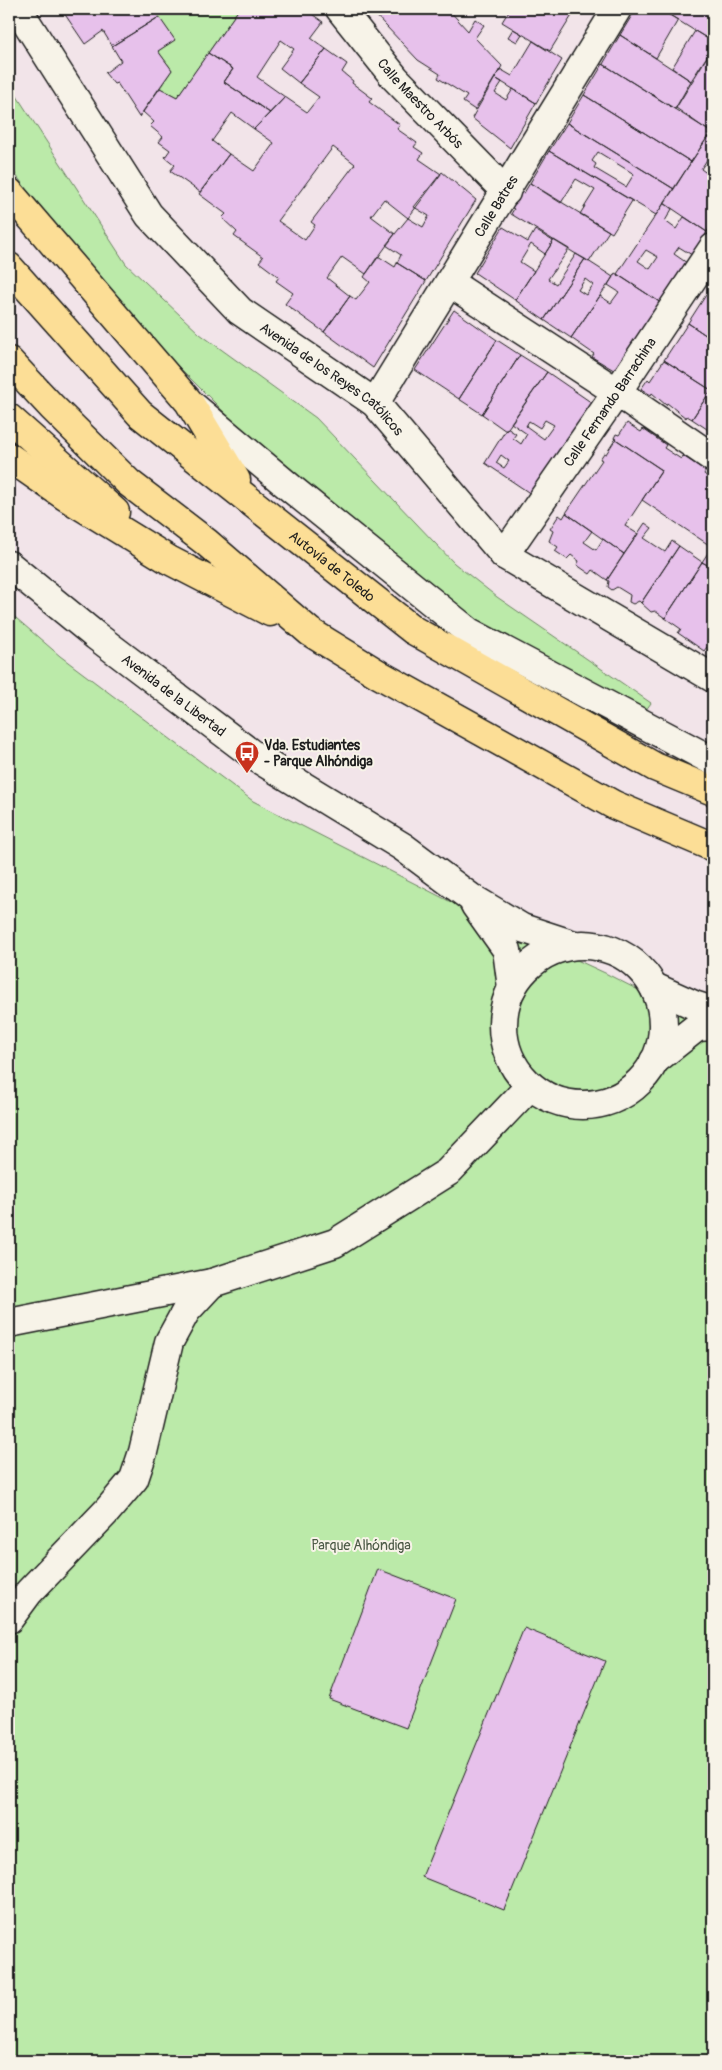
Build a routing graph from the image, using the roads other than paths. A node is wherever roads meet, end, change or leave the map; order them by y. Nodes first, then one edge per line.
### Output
1 (18, 9) edge
2 (340, 9) edge
3 (617, 9) edge
4 (9, 192) edge
5 (506, 192) junction
6 (713, 248) edge
7 (9, 268) edge
8 (450, 283) junction
9 (9, 361) edge
10 (618, 392) junction
11 (188, 402) junction
12 (375, 403) junction
13 (9, 418) edge
14 (9, 457) edge
15 (713, 458) edge
16 (244, 494) junction
17 (504, 555) junction
18 (169, 560) junction
19 (9, 565) edge
20 (310, 632) junction
21 (713, 678) edge
22 (713, 761) edge
23 (713, 791) edge
24 (713, 847) edge
25 (470, 897) junction
26 (574, 946) junction
27 (654, 987) junction
28 (512, 988) junction
29 (713, 1011) edge
30 (713, 1026) edge
31 (654, 1062) junction
32 (530, 1086) junction
33 (212, 1283) junction
34 (9, 1323) edge
35 (9, 1619) edge

1 - 12 street, Avenida de los Reyes Católicos
2 - 5 street, Calle Maestro Arbós
3 - 5 street, Calle Batres
4 - 11 highway
5 - 8 street, Calle Batres
6 - 10 street, Calle Fernando Barrachina
7 - 16 highway, Autovía de Toledo
8 - 10 street
8 - 12 street, Calle Batres
9 - 20 highway
10 - 15 street
10 - 17 street, Calle Fernando Barrachina
11 - 16 highway
11 - 22 street
12 - 17 street, Avenida de los Reyes Católicos
13 - 18 highway
14 - 18 highway
16 - 23 highway, Autovía de Toledo
17 - 21 street, Avenida de los Reyes Católicos
18 - 20 highway
19 - 25 street, Avenida de la Libertad
20 - 24 highway
25 - 26 street, Avenida de la Libertad
25 - 28 street, Avenida de la Libertad
26 - 27 street
26 - 28 street
27 - 29 street
27 - 31 street
28 - 32 street
30 - 31 street
31 - 32 street
32 - 33 street
33 - 34 street
33 - 35 street

